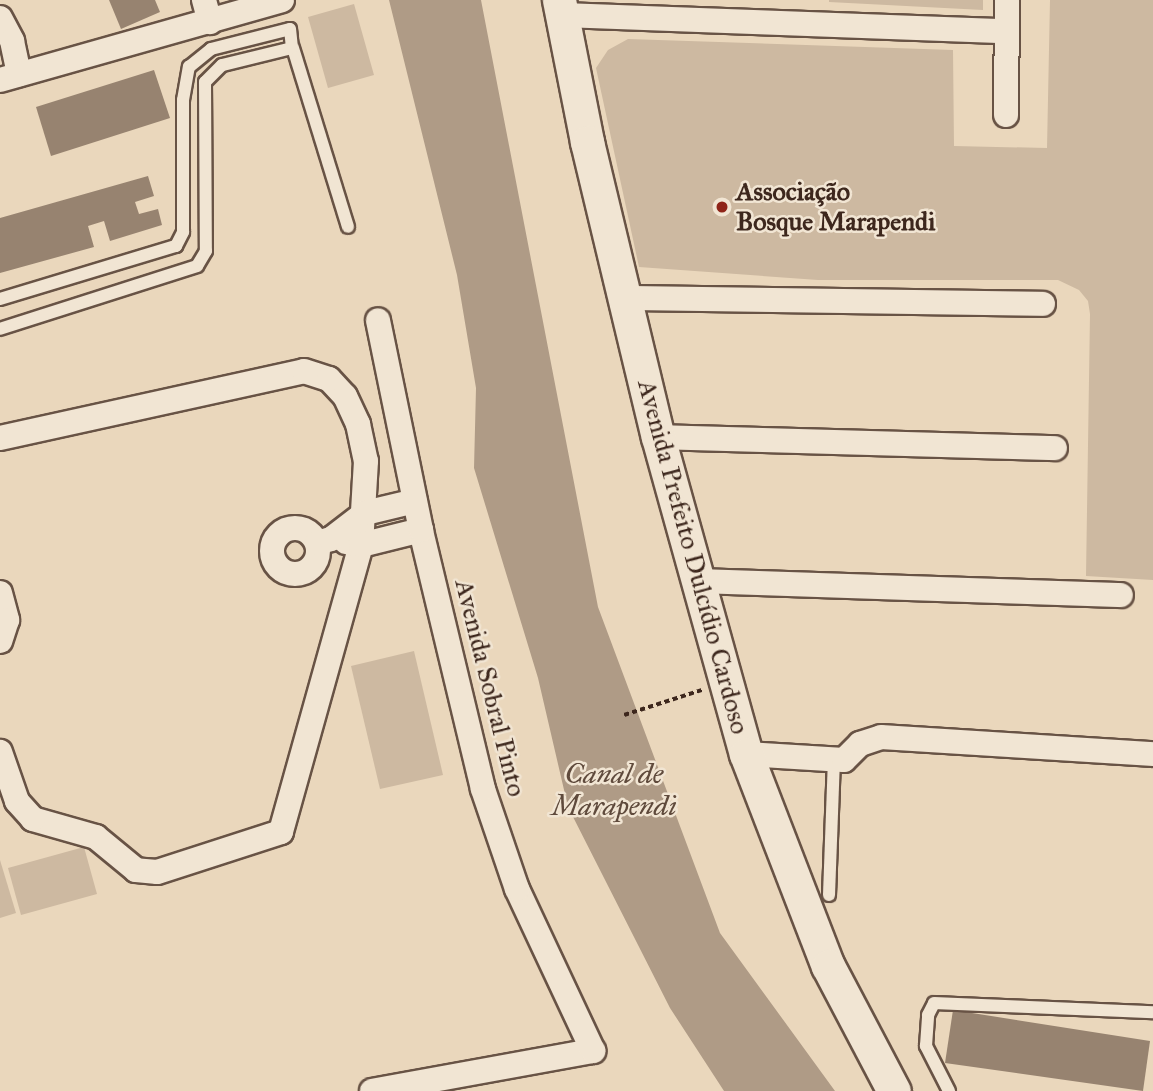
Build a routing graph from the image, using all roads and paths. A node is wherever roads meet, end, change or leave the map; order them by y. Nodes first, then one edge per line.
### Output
1 (282, 0) edge
2 (1007, 0) edge
3 (560, 7) edge
4 (207, 11) edge
5 (0, 18) edge
6 (1007, 31) junction
7 (293, 48) junction
8 (10, 77) edge
9 (1006, 115) dead end
10 (348, 228) dead end
11 (626, 298) junction
12 (0, 299) edge
13 (1043, 304) dead end
14 (378, 320) dead end
15 (0, 329) edge
16 (658, 437) junction
17 (0, 438) edge
18 (1055, 448) dead end
19 (415, 501) junction
20 (365, 513) junction
21 (421, 530) junction
22 (361, 545) junction
23 (695, 581) junction
24 (0, 593) edge
25 (1121, 596) dead end
26 (0, 640) edge
27 (724, 683) junction
28 (624, 715) dead end
29 (0, 752) edge
30 (746, 754) junction
31 (1153, 754) edge
32 (834, 761) junction
33 (829, 895) dead end
34 (1153, 1012) edge
35 (372, 1091) edge
36 (894, 1091) edge
37 (949, 1091) edge

1 - 4 street
2 - 6 street
3 - 6 street
3 - 11 street, Avenida Prefeito Dulcídio Cardoso
4 - 8 street
5 - 8 street
6 - 9 street
7 - 10 lane
7 - 12 lane
7 - 15 lane
11 - 13 street
11 - 16 street, Avenida Prefeito Dulcídio Cardoso
14 - 19 street, Avenida Sobral Pinto
16 - 18 street
16 - 23 street, Avenida Prefeito Dulcídio Cardoso
17 - 20 street
19 - 20 street
19 - 21 street, Avenida Sobral Pinto
20 - 22 street
20 - 22 street
21 - 22 street
21 - 35 street, Avenida Sobral Pinto
22 - 29 street
23 - 25 street
23 - 27 street, Avenida Prefeito Dulcídio Cardoso
24 - 26 street
27 - 28 path
27 - 30 street, Avenida Prefeito Dulcídio Cardoso
30 - 32 street
30 - 36 street, Avenida Prefeito Dulcídio Cardoso
31 - 32 street
32 - 33 lane
34 - 37 lane

